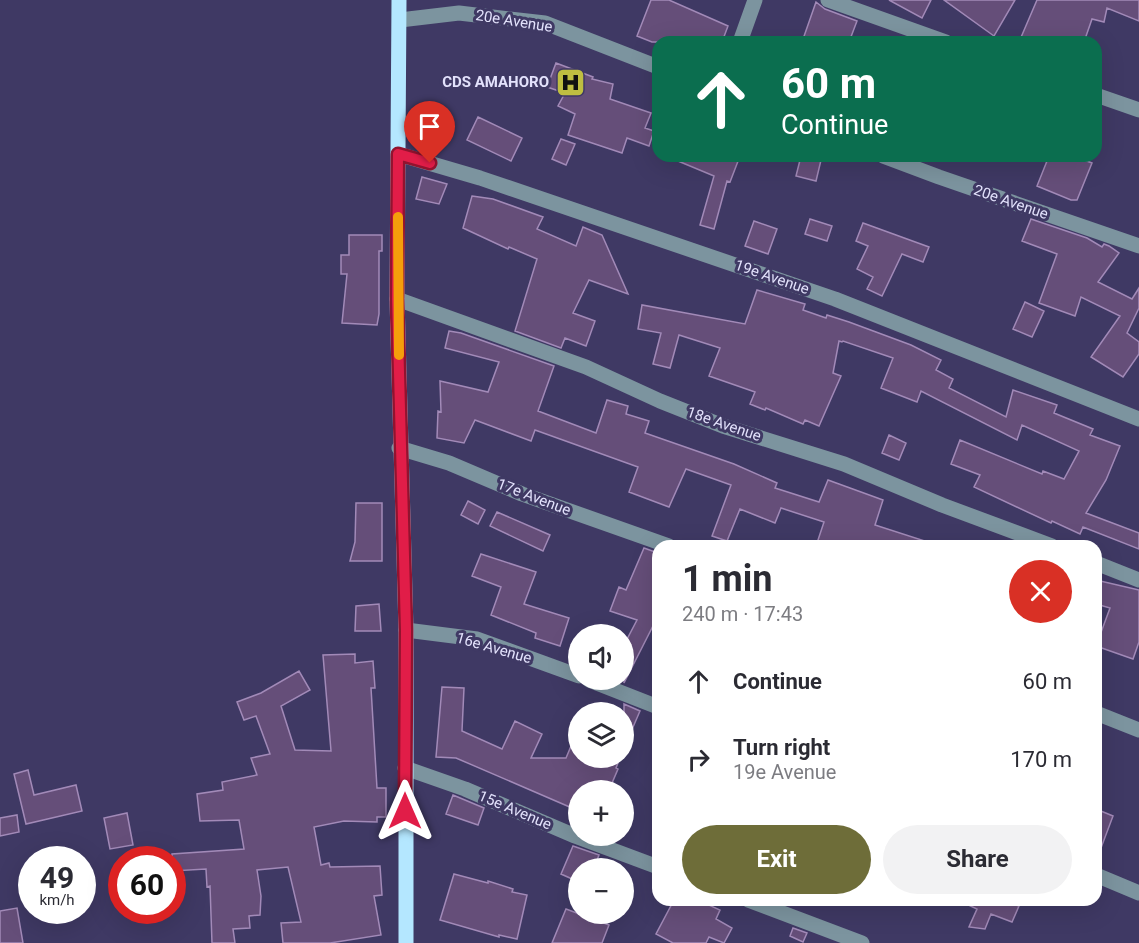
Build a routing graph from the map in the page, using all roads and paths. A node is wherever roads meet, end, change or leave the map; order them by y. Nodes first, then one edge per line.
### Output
1 (399, 0) edge
2 (755, 0) edge
3 (828, 0) edge
4 (400, 20) junction
5 (742, 36) edge
6 (929, 36) edge
7 (652, 65) edge
8 (1102, 97) edge
9 (1139, 110) edge
10 (398, 154) junction
11 (900, 162) edge
12 (1139, 246) edge
13 (397, 299) junction
14 (1139, 419) edge
15 (399, 448) junction
16 (652, 540) edge
17 (1036, 540) edge
18 (1102, 565) edge
19 (1139, 580) edge
20 (406, 630) junction
21 (568, 672) edge
22 (615, 690) edge
23 (652, 705) edge
24 (1102, 715) edge
25 (1139, 730) edge
26 (405, 768) junction
27 (652, 865) edge
28 (1102, 878) edge
29 (1139, 893) edge
30 (764, 906) edge
31 (409, 942) edge
32 (862, 943) edge

1 - 4 main road
2 - 5 street
3 - 6 street
4 - 7 street, 20e Avenue
4 - 10 main road
8 - 9 street
10 - 13 main road
10 - 14 street, 19e Avenue
11 - 12 street, 20e Avenue
13 - 15 main road
13 - 17 street, 18e Avenue
15 - 16 street, 17e Avenue
15 - 20 main road
18 - 19 street
20 - 21 street, 16e Avenue
20 - 26 main road
22 - 23 street
24 - 25 street
26 - 27 street, 15e Avenue
26 - 31 main road
28 - 29 street
30 - 32 street

